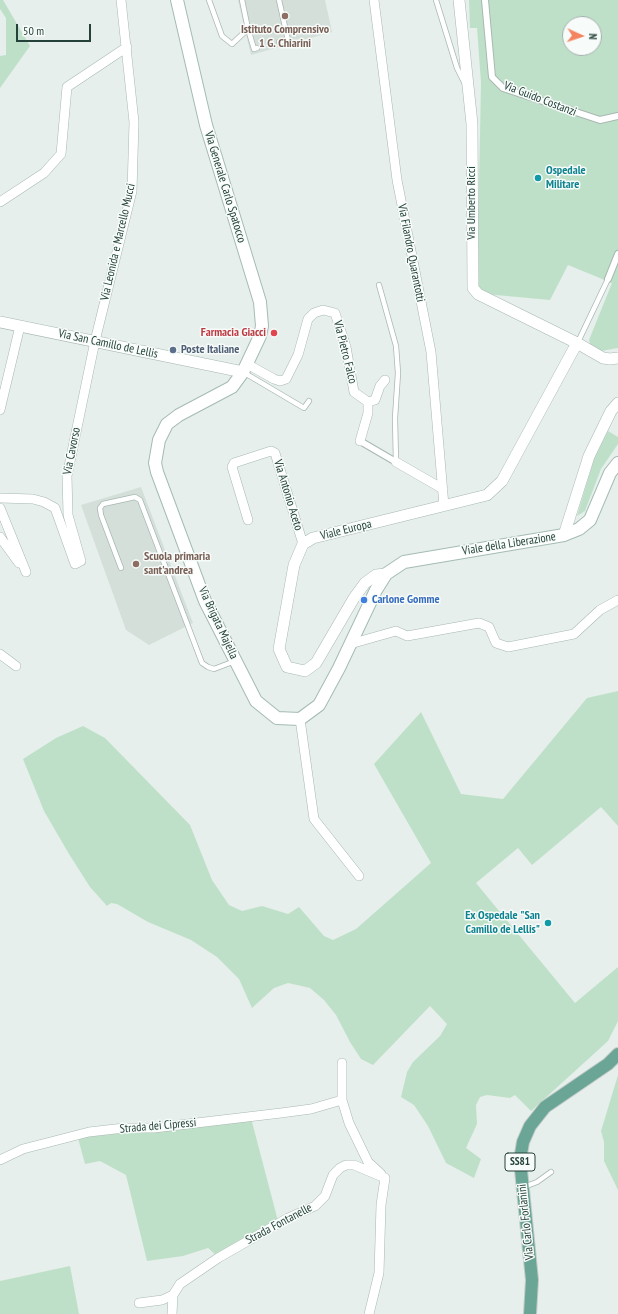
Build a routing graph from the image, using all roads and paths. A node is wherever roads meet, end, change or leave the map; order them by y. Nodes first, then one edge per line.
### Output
1 (121, 0) edge
2 (177, 0) edge
3 (209, 0) edge
4 (242, 0) edge
5 (279, 0) edge
6 (374, 0) edge
7 (436, 0) edge
8 (459, 0) edge
9 (485, 0) edge
10 (248, 28) junction
11 (279, 42) dead end
12 (127, 47) junction
13 (257, 48) dead end
14 (468, 92) junction
15 (618, 116) edge
16 (0, 202) edge
17 (618, 254) edge
18 (608, 279) joint
19 (379, 285) dead end
20 (0, 322) edge
21 (20, 326) junction
22 (95, 341) junction
23 (577, 343) junction
24 (618, 358) edge
25 (245, 368) junction
26 (385, 380) dead end
27 (309, 401) dead end
28 (368, 402) junction
29 (618, 403) edge
30 (0, 410) edge
31 (360, 441) joint
32 (396, 462) junction
33 (618, 463) edge
34 (443, 489) junction
35 (0, 498) edge
36 (444, 506) junction
37 (0, 508) edge
38 (248, 520) dead end
39 (564, 535) junction
40 (0, 537) edge
41 (302, 544) junction
42 (122, 568) dead end
43 (386, 574) junction
44 (618, 600) edge
45 (350, 644) junction
46 (0, 654) edge
47 (235, 661) junction
48 (16, 666) dead end
49 (300, 719) junction
50 (359, 876) dead end
51 (618, 1054) edge
52 (342, 1064) dead end
53 (342, 1100) junction
54 (0, 1160) edge
55 (551, 1172) dead end
56 (385, 1178) junction
57 (523, 1188) junction
58 (173, 1294) junction
59 (139, 1303) dead end
60 (172, 1314) edge
61 (370, 1314) edge
62 (530, 1314) edge

1 - 12 street, Via Leonida e Marcello Mucci
2 - 25 main road, Via Generale Carlo Spatocco
3 - 10 lane
4 - 10 lane
5 - 11 lane
6 - 34 street, Via Filandro Quarantotti
7 - 14 lane
8 - 14 street, Via Umberto Ricci
9 - 15 street, Via Guido Costanzi
10 - 13 lane
12 - 16 street
12 - 22 street, Via Leonida e Marcello Mucci
14 - 23 street, Via Umberto Ricci
17 - 18 street
18 - 23 lane
19 - 32 lane
20 - 21 street, Via San Camillo de Lellis
21 - 22 street, Via San Camillo de Lellis
21 - 30 street
22 - 25 street, Via San Camillo de Lellis
22 - 35 street, Via Cavorso
23 - 24 street
23 - 36 street, Viale Europa
25 - 27 lane
25 - 28 street, Via Pietro Falco
25 - 47 main road, Via Brigata Majella
26 - 28 street
28 - 31 street
29 - 39 street, Viale della Liberazione
31 - 32 street
32 - 34 street
33 - 39 main road
34 - 36 street, Via Filandro Quarantotti
36 - 41 street, Viale Europa
37 - 40 street
38 - 41 street, Via Antonio Aceto
39 - 43 main road, Viale della Liberazione
41 - 43 street
42 - 47 lane
43 - 45 main road
44 - 45 street
45 - 49 main road
46 - 48 street
47 - 49 main road, Via Brigata Majella
49 - 50 street
51 - 57 main road, Via Carlo Forlanini / SS81
52 - 53 street
53 - 54 street, Strada dei Cipressi
53 - 56 street
55 - 57 lane
56 - 58 street, Strada Fontanelle
56 - 61 street
57 - 62 main road, Via Carlo Forlanini / SS81
58 - 59 street, Strada Fontanelle
58 - 60 street

